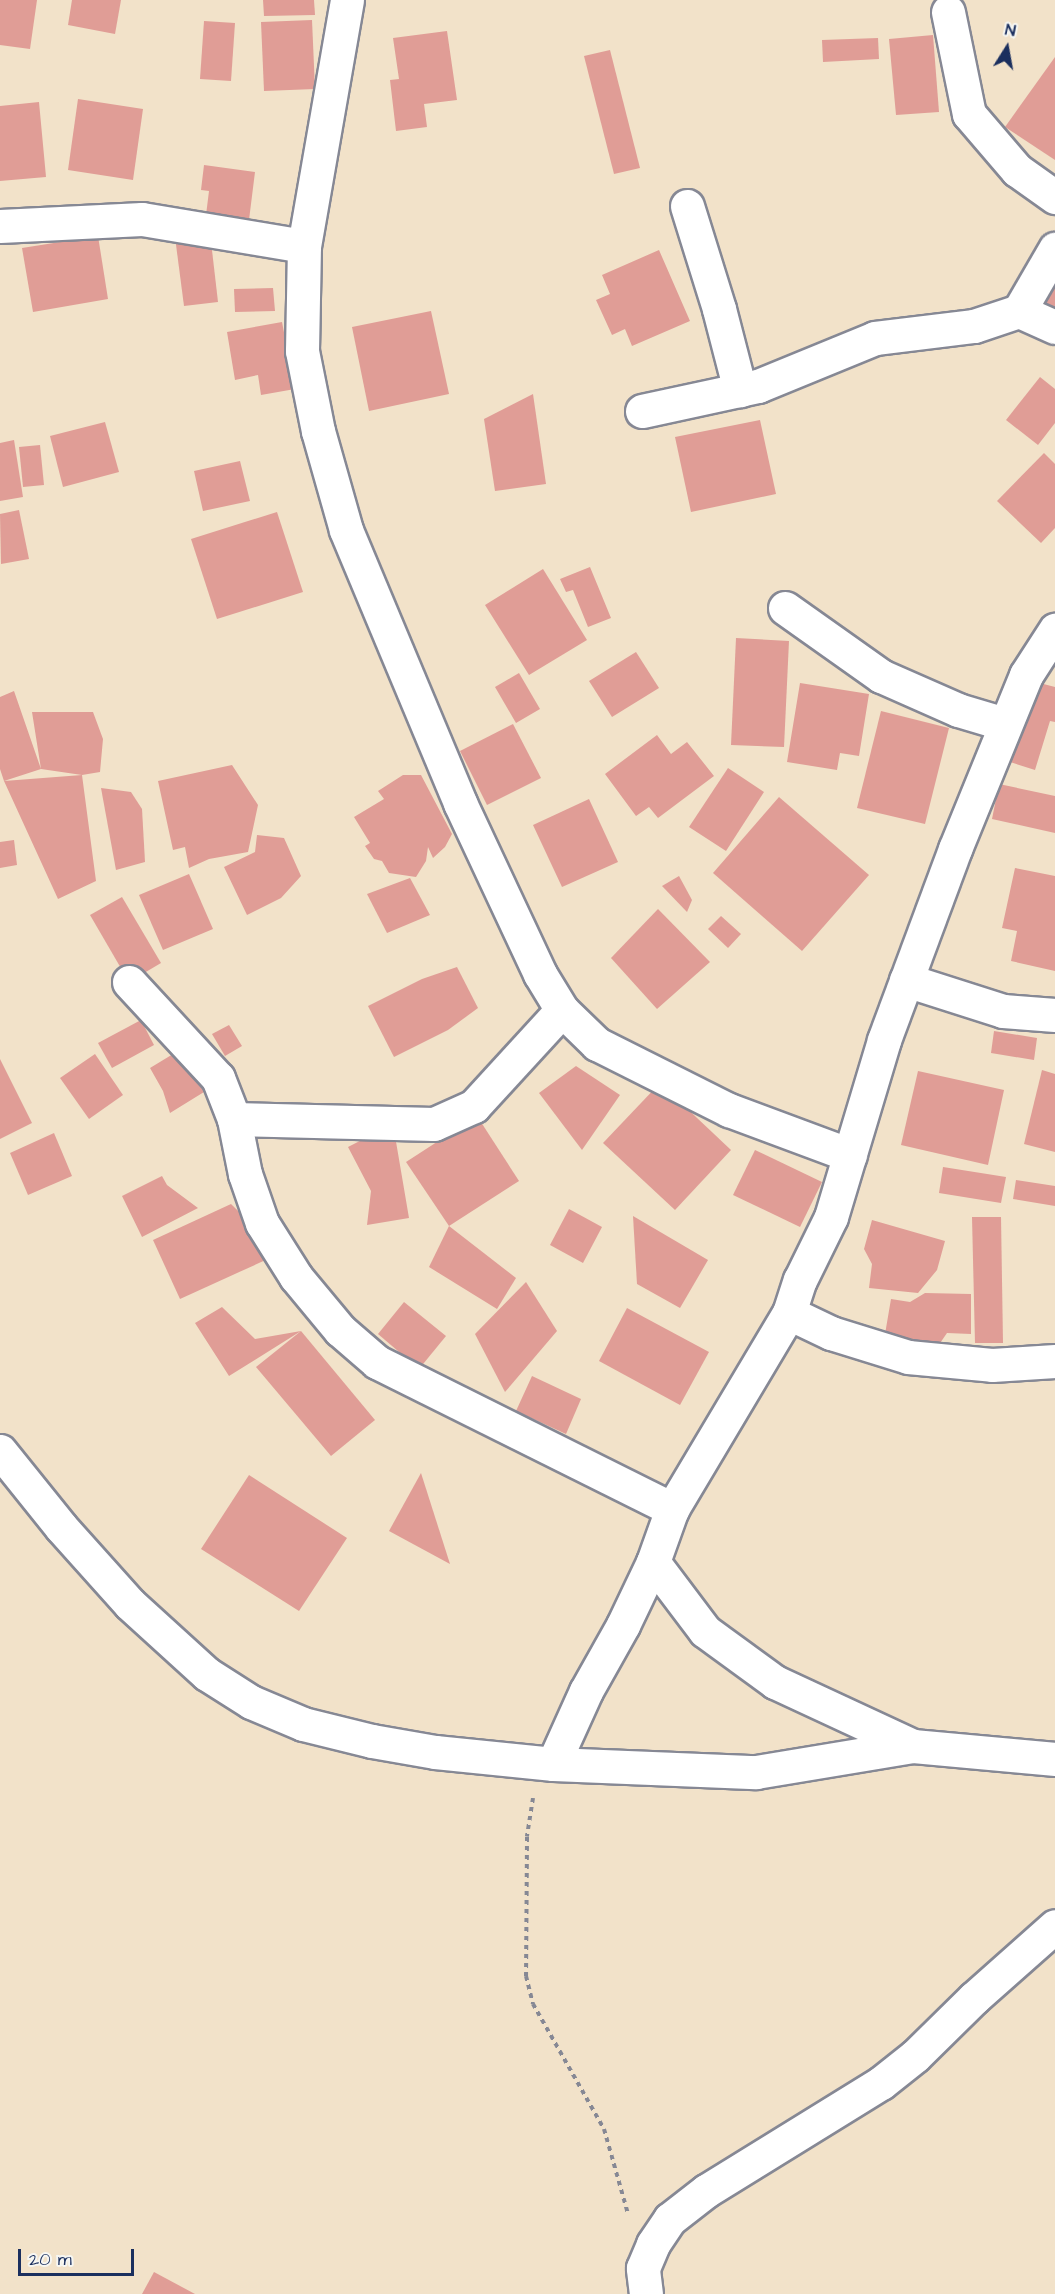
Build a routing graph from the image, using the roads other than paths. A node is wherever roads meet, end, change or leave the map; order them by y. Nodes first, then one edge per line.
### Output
1 (347, 0) edge
2 (948, 12) dead end
3 (1055, 197) edge
4 (687, 206) dead end
5 (0, 226) edge
6 (304, 246) junction
7 (1055, 249) edge
8 (1018, 311) junction
9 (1055, 327) edge
10 (740, 390) junction
11 (642, 411) dead end
12 (785, 608) dead end
13 (1055, 630) edge
14 (1005, 724) junction
15 (906, 980) junction
16 (129, 982) dead end
17 (562, 1010) junction
18 (1055, 1015) edge
19 (234, 1119) junction
20 (850, 1155) junction
21 (789, 1313) junction
22 (1055, 1361) edge
23 (0, 1451) edge
24 (672, 1509) junction
25 (653, 1562) junction
26 (913, 1746) junction
27 (1055, 1759) edge
28 (553, 1764) junction
29 (1055, 1926) edge
30 (644, 2281) edge

1 - 6 street
2 - 3 street
4 - 10 street
5 - 6 street
6 - 17 street
7 - 8 street
8 - 9 street
8 - 10 street
10 - 11 street
12 - 14 street
13 - 14 street
14 - 15 street
15 - 18 street
15 - 20 street
16 - 19 street
17 - 19 street
17 - 20 street
19 - 24 street
20 - 21 street
21 - 22 street
21 - 24 street
23 - 28 street
24 - 25 street
25 - 26 street
25 - 28 street
26 - 27 street
26 - 28 street
29 - 30 street

